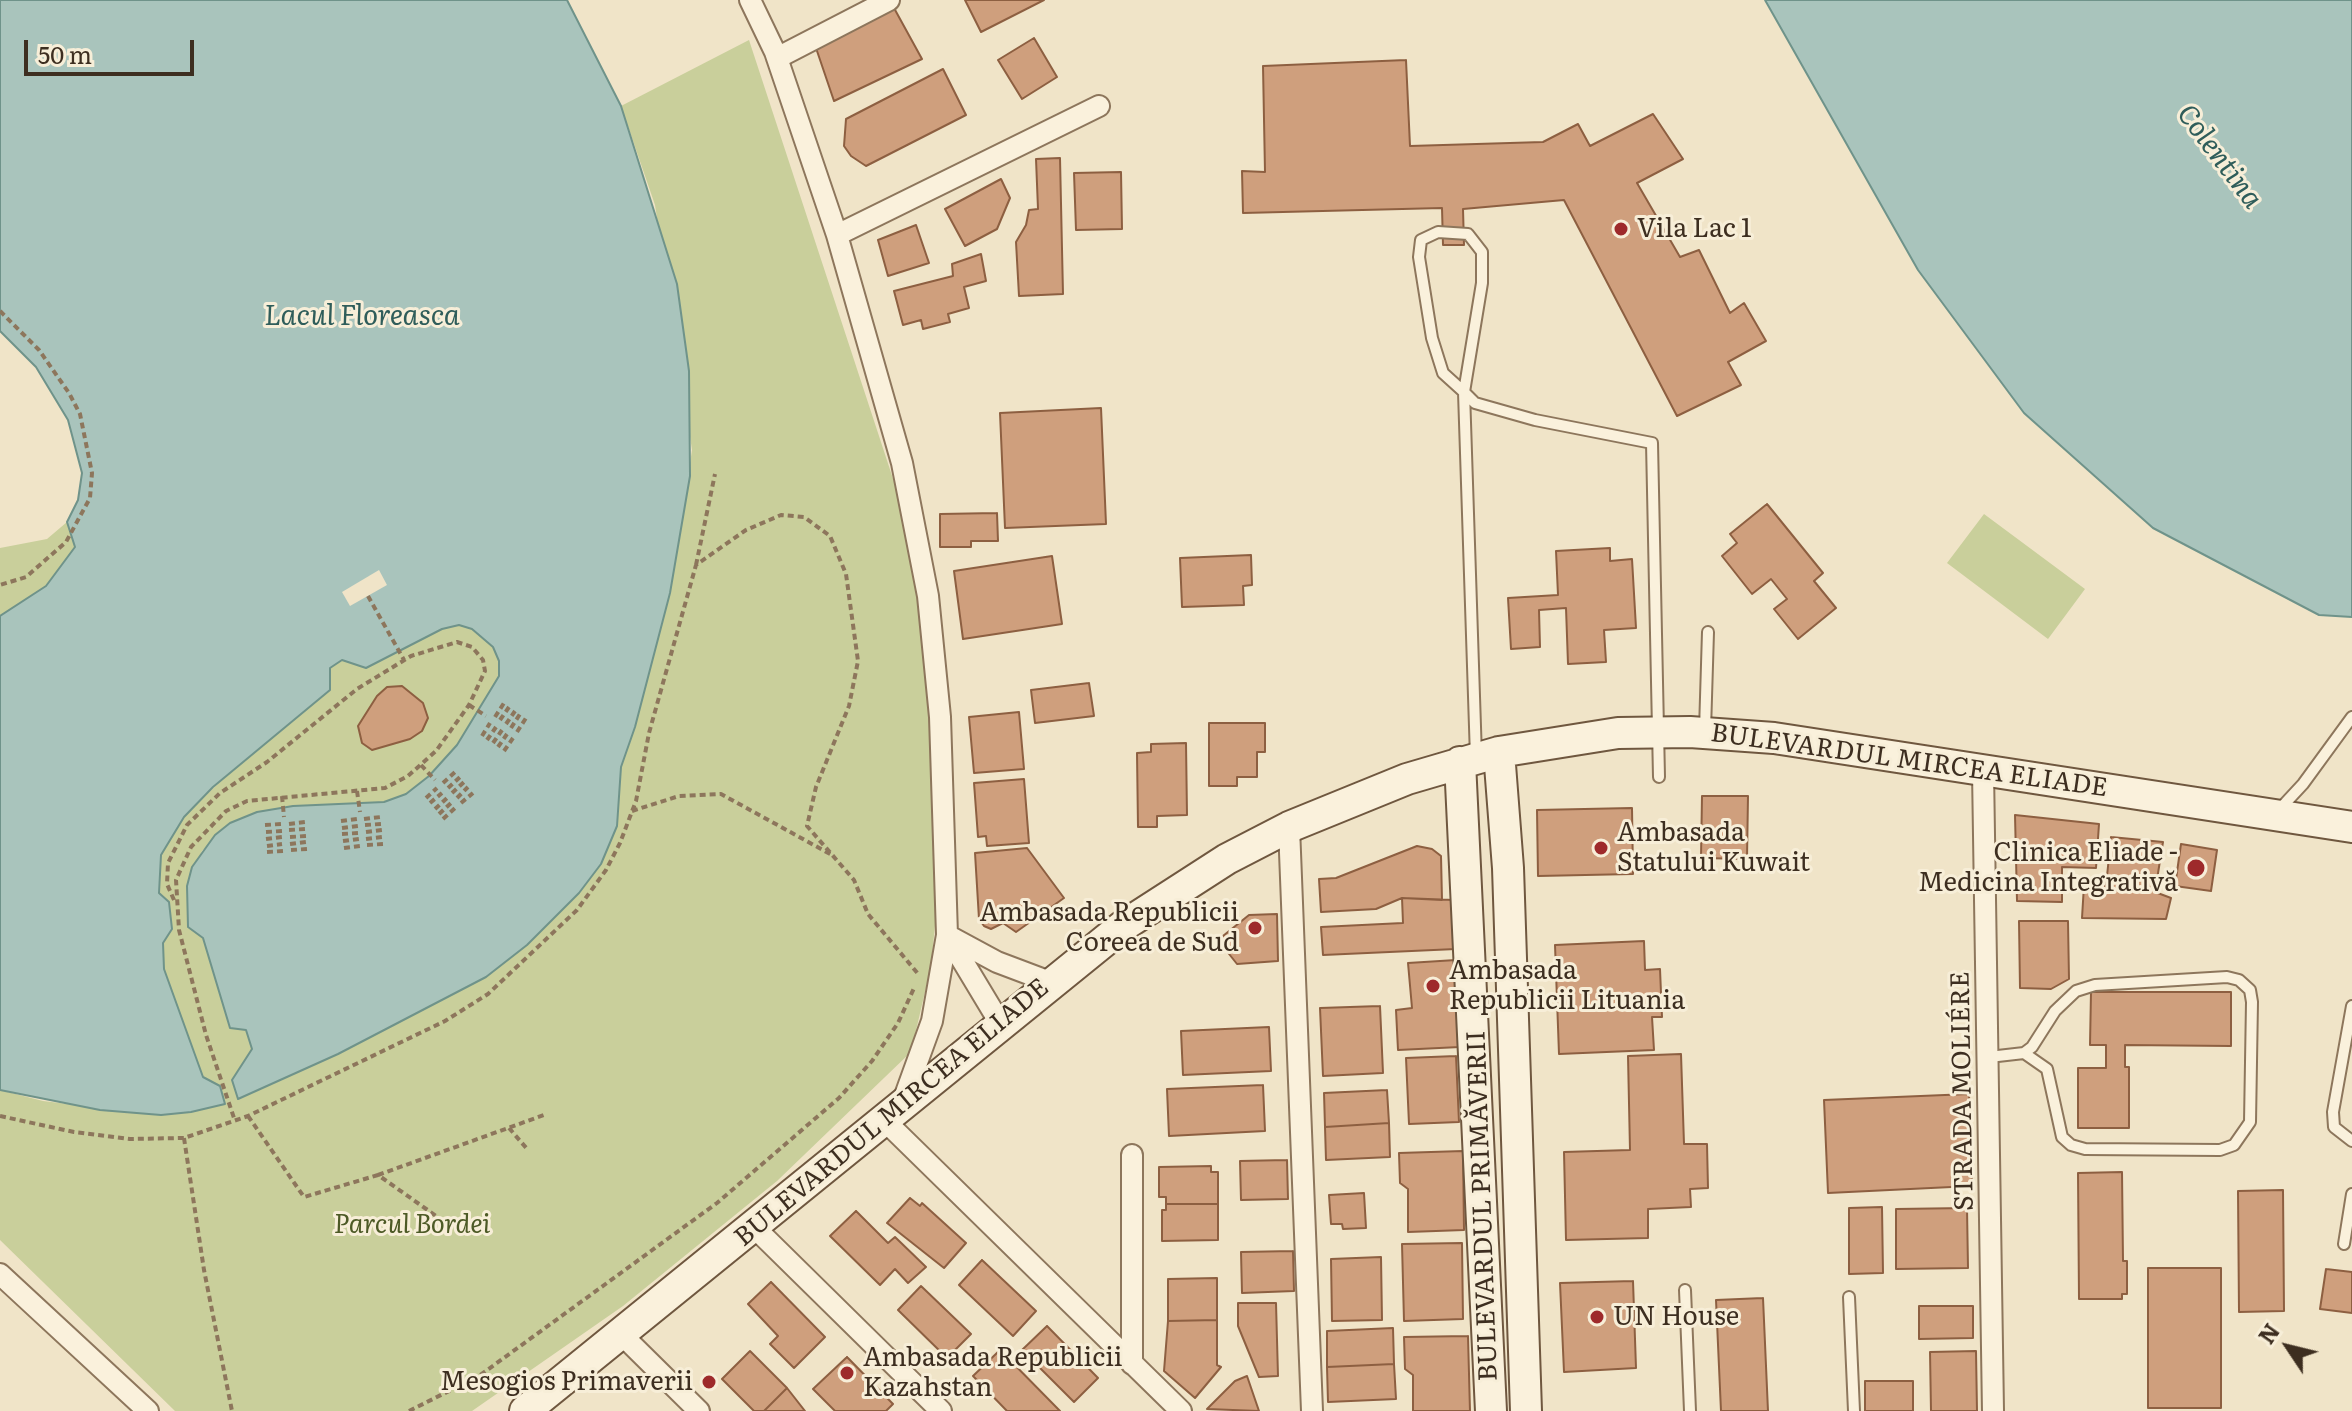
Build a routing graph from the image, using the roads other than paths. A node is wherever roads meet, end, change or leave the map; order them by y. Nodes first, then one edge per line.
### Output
1 (750, 0) edge
2 (889, 0) edge
3 (777, 58) junction
4 (1099, 106) dead end
5 (837, 235) junction
6 (1464, 392) junction
7 (1708, 632) dead end
8 (2352, 717) edge
9 (1658, 733) junction
10 (1705, 733) junction
11 (1478, 758) junction
12 (1983, 771) junction
13 (1659, 777) dead end
14 (2275, 813) junction
15 (1289, 827) junction
16 (2352, 827) edge
17 (947, 935) junction
18 (1050, 982) junction
19 (1493, 1002) junction
20 (2352, 1006) edge
21 (1000, 1023) junction
22 (2024, 1053) junction
23 (1989, 1057) junction
24 (892, 1112) junction
25 (2352, 1141) edge
26 (1132, 1155) dead end
27 (2352, 1194) edge
28 (754, 1227) junction
29 (2344, 1244) dead end
30 (0, 1274) edge
31 (1685, 1290) dead end
32 (1849, 1297) dead end
33 (1505, 1322) junction
34 (622, 1335) junction
35 (1132, 1364) junction
36 (148, 1411) edge
37 (525, 1411) edge
38 (699, 1411) edge
39 (941, 1411) edge
40 (1181, 1411) edge
41 (1312, 1411) edge
42 (1491, 1411) edge
43 (1526, 1411) edge
44 (1690, 1411) edge
45 (1854, 1411) edge
46 (1993, 1411) edge

1 - 3 street
2 - 3 street
3 - 5 street
4 - 5 street
5 - 17 street
6 - 6 lane
6 - 9 lane
6 - 11 lane
7 - 10 lane
8 - 14 lane
9 - 10 street, BULEVARDUL MIRCEA ELIADE
9 - 11 street, BULEVARDUL MIRCEA ELIADE
9 - 13 lane
10 - 12 street, BULEVARDUL MIRCEA ELIADE
11 - 15 street, BULEVARDUL MIRCEA ELIADE
11 - 19 street, BULEVARDUL PRIMĂVERII
11 - 19 street, BULEVARDUL PRIMĂVERII
12 - 14 street, BULEVARDUL MIRCEA ELIADE
12 - 23 street, STRADA MOLIÉRE
14 - 16 street, BULEVARDUL MIRCEA ELIADE
15 - 18 street, BULEVARDUL MIRCEA ELIADE
15 - 41 street
17 - 18 street
17 - 21 street
17 - 24 street
18 - 21 street, BULEVARDUL MIRCEA ELIADE
19 - 33 street, BULEVARDUL PRIMĂVERII
20 - 25 lane
21 - 24 street, BULEVARDUL MIRCEA ELIADE
22 - 22 lane
22 - 23 lane
23 - 46 street, STRADA MOLIÉRE
24 - 28 street, BULEVARDUL MIRCEA ELIADE
24 - 35 street
26 - 35 street
27 - 29 lane
28 - 34 street, BULEVARDUL MIRCEA ELIADE
28 - 39 street
30 - 36 street
31 - 44 lane
32 - 45 lane
33 - 42 street, BULEVARDUL PRIMĂVERII
33 - 43 street, BULEVARDUL PRIMĂVERII
34 - 37 street, BULEVARDUL MIRCEA ELIADE
34 - 38 street
35 - 40 street

